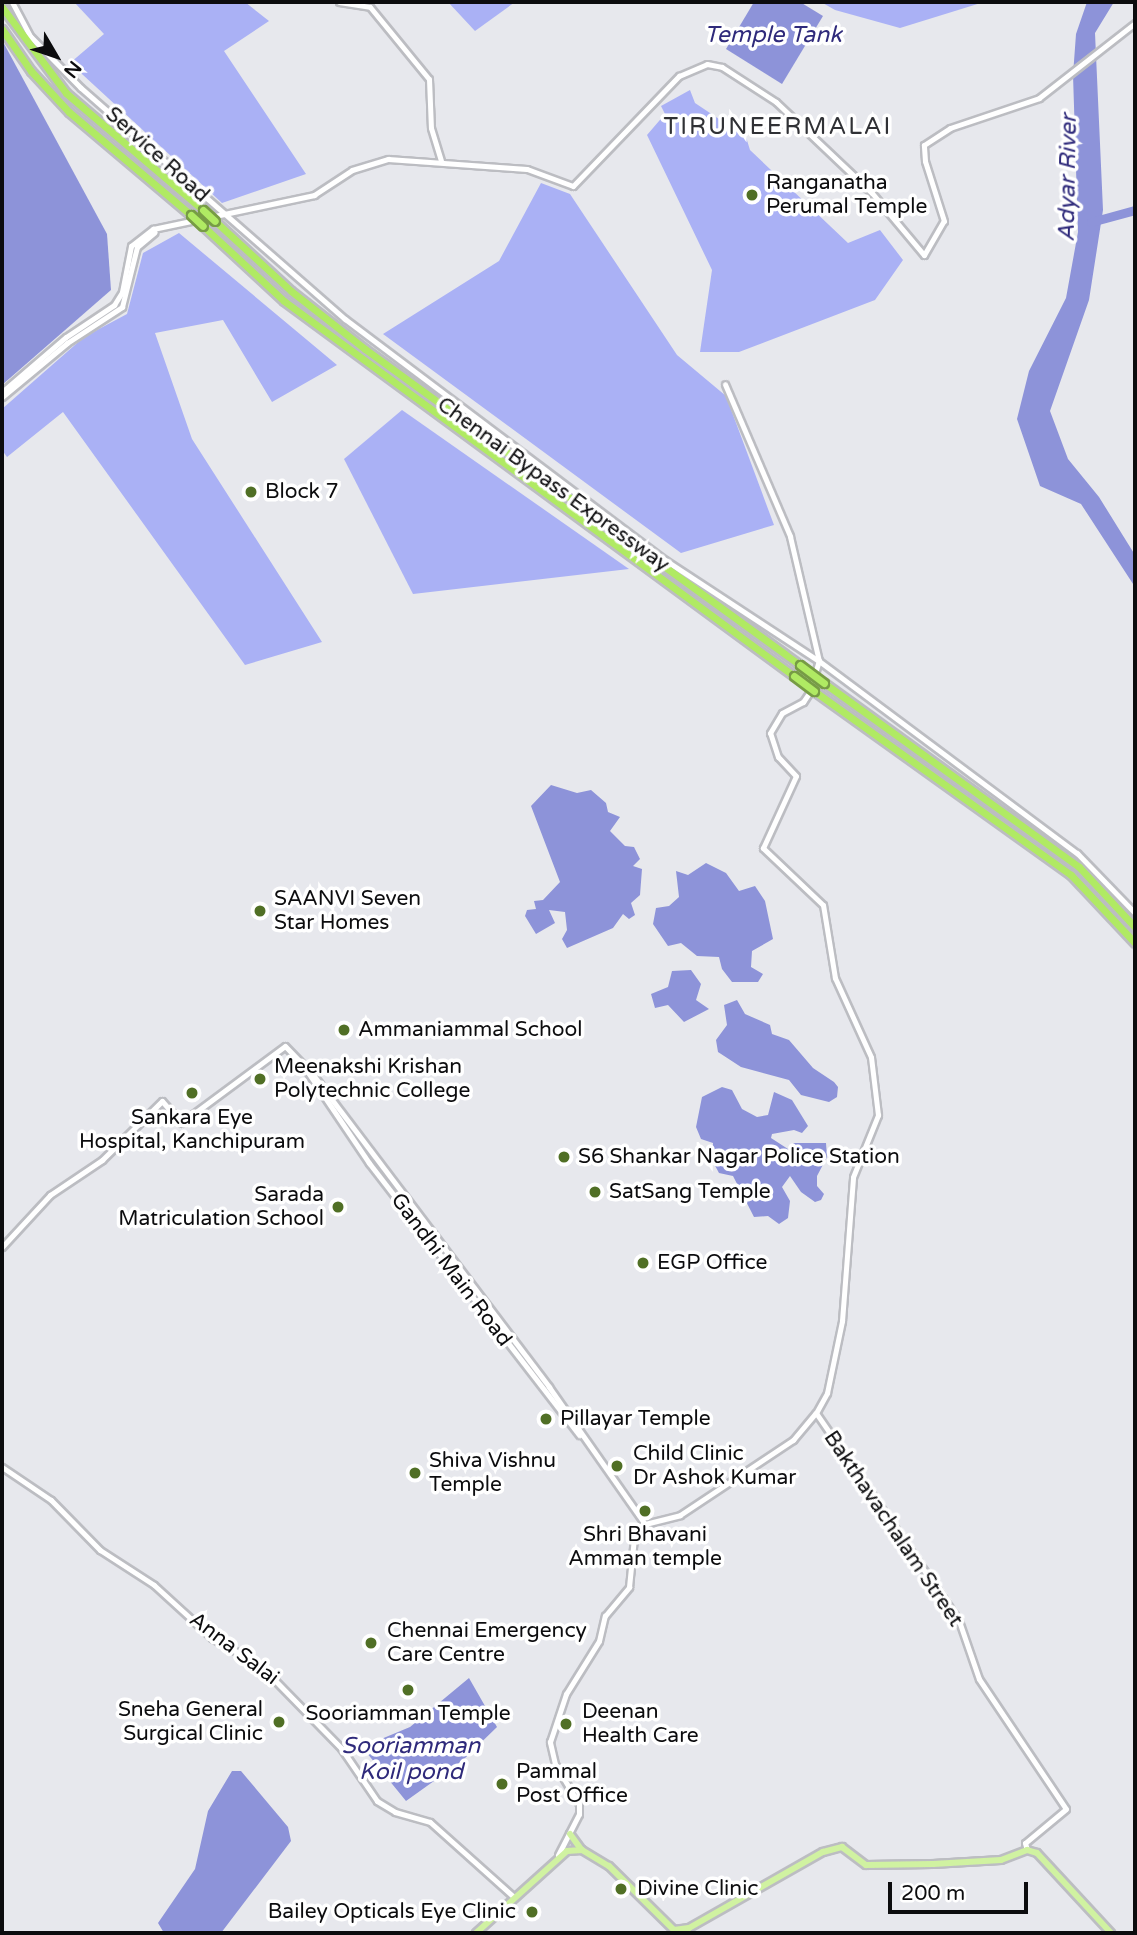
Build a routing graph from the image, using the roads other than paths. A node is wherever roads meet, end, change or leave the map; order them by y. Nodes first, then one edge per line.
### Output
1 (12, 2) edge
2 (339, 2) edge
3 (2, 7) edge
4 (1135, 23) edge
5 (2, 29) edge
6 (441, 160) junction
7 (222, 213) junction
8 (726, 384) dead end
9 (2, 391) edge
10 (2, 397) edge
11 (662, 561) junction
12 (692, 583) junction
13 (819, 661) junction
14 (1135, 913) edge
15 (1135, 927) edge
16 (1135, 943) edge
17 (2, 1247) edge
18 (816, 1413) junction
19 (2, 1467) edge
20 (645, 1524) junction
21 (570, 1834) junction
22 (582, 1850) junction
23 (1027, 1850) junction
24 (558, 1855) junction
25 (514, 1897) junction
26 (476, 1933) edge
27 (1111, 1933) edge

1 - 7 street, Service Road
2 - 6 street
3 - 11 highway, Chennai Bypass Expressway, bridge
4 - 6 street
5 - 16 highway, Chennai Bypass Expressway, bridge
6 - 7 street
7 - 9 street
7 - 10 street
7 - 11 street, Service Road
8 - 13 street
11 - 12 highway, Chennai Bypass Expressway
12 - 13 street
12 - 15 highway, Chennai Bypass Expressway, bridge
13 - 14 street
13 - 18 street
17 - 20 street, Gandhi Main Road
18 - 20 street
18 - 23 street, Bakthavachalam Street
19 - 25 street, Anna Salai
20 - 21 street
21 - 22 main road
21 - 24 street
22 - 23 main road
22 - 24 main road
23 - 27 main road
24 - 25 main road
25 - 26 main road

